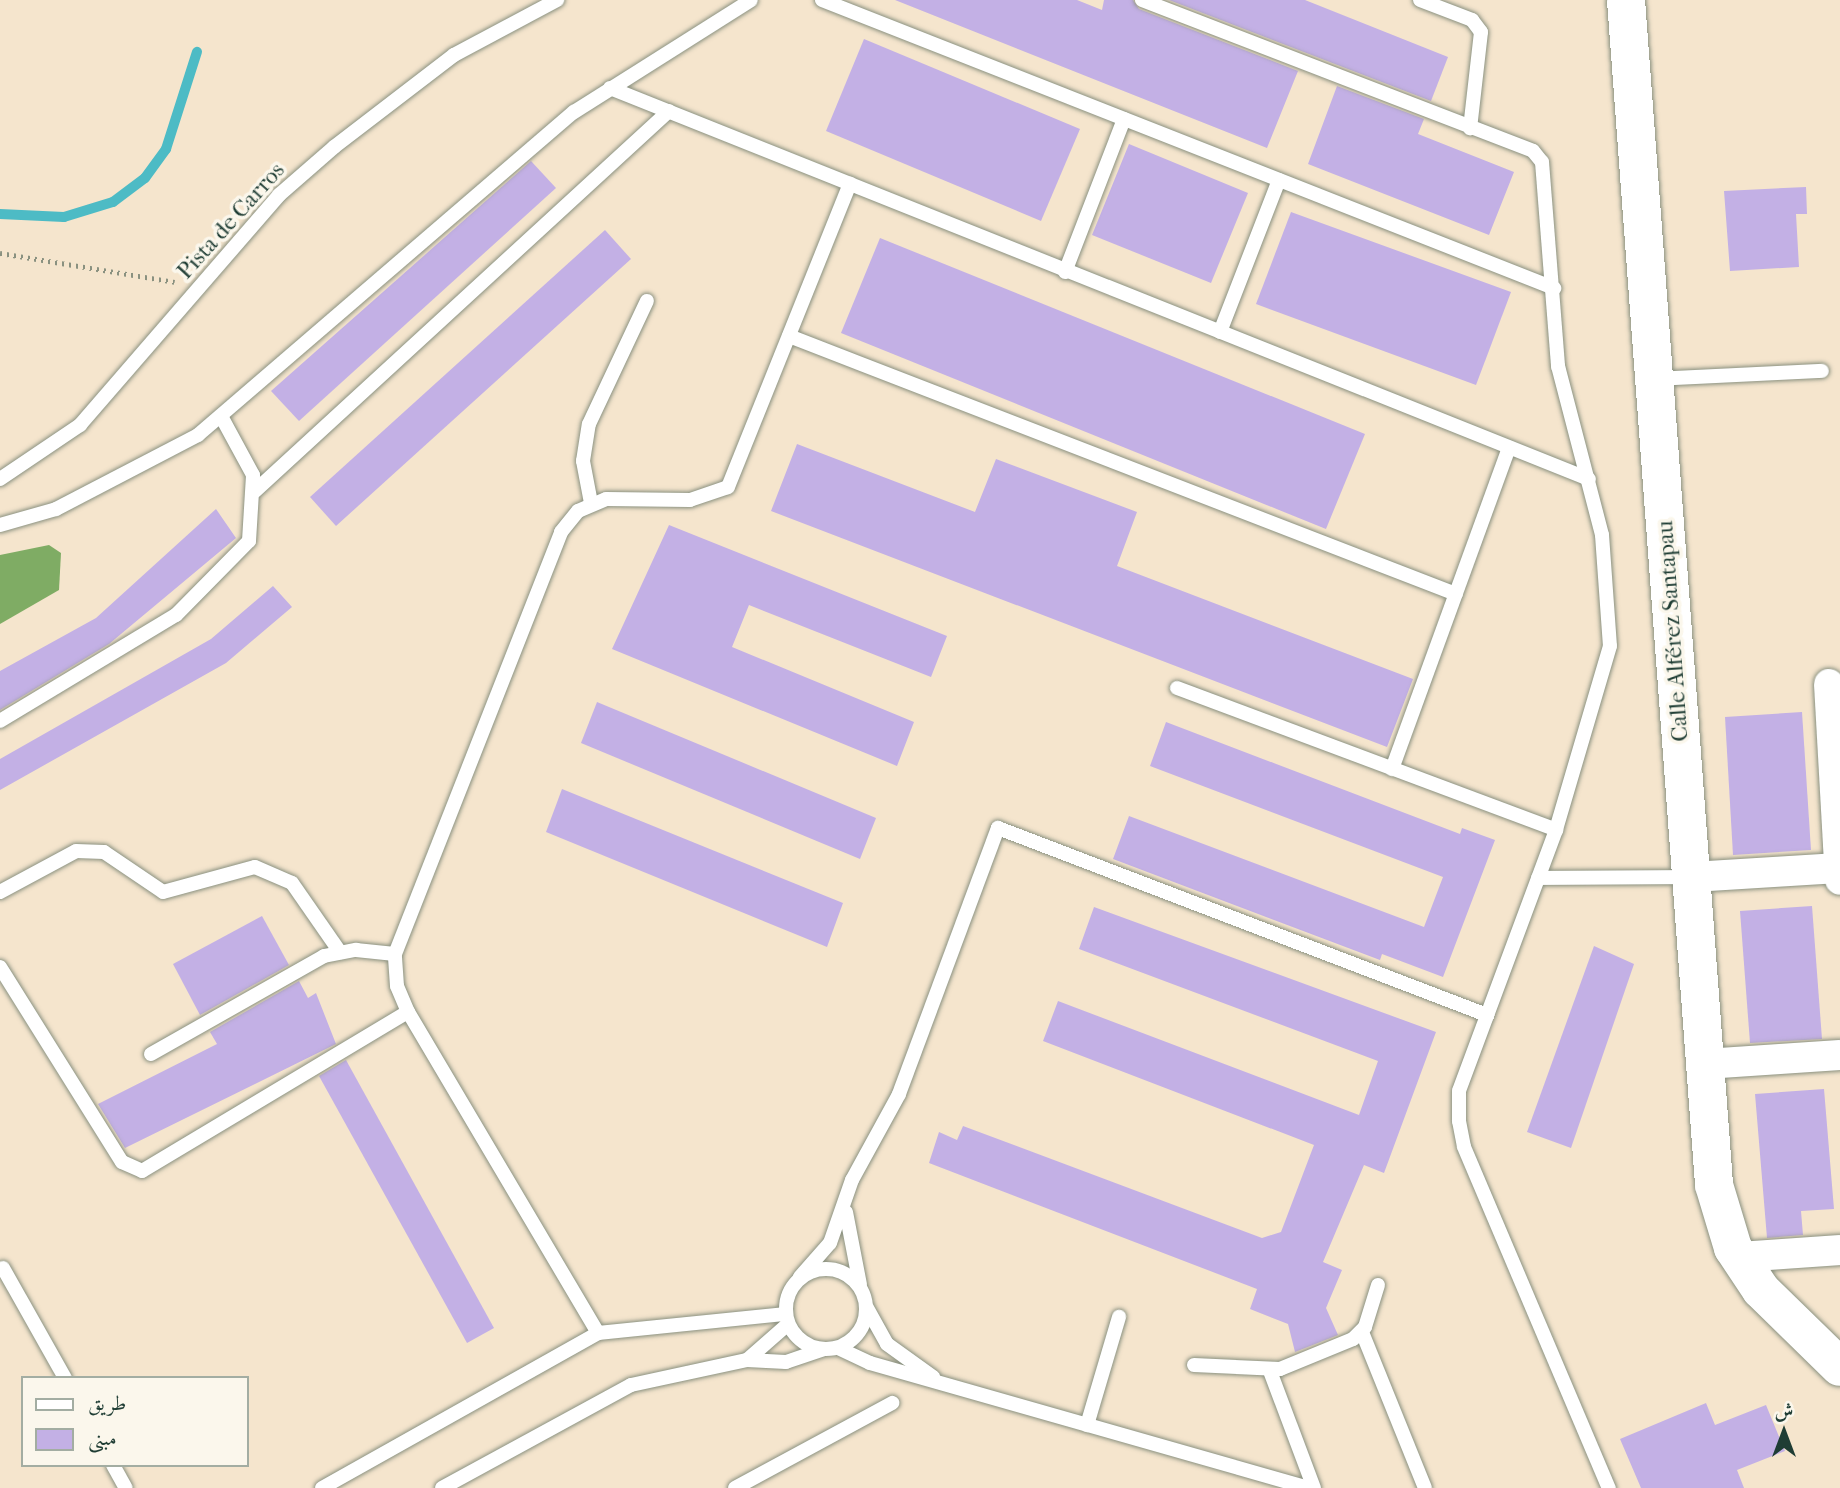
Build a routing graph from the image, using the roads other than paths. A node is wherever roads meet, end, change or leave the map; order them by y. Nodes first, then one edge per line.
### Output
1 (557, 0) edge
2 (751, 0) edge
3 (822, 0) edge
4 (1142, 0) edge
5 (1420, 0) edge
6 (1629, 3) edge
7 (610, 88) junction
8 (668, 111) junction
9 (1124, 119) junction
10 (1470, 128) junction
11 (1279, 180) junction
12 (850, 184) junction
13 (1065, 272) junction
14 (1554, 288) junction
15 (648, 301) dead end
16 (1220, 332) junction
17 (789, 336) junction
18 (1822, 371) dead end
19 (1654, 379) junction
20 (222, 418) junction
21 (1509, 448) junction
22 (0, 480) edge
23 (1589, 480) junction
24 (255, 491) junction
25 (591, 503) junction
26 (0, 525) edge
27 (1456, 594) junction
28 (1829, 684) dead end
29 (1177, 688) dead end
30 (0, 721) edge
31 (1392, 769) junction
32 (1556, 830) junction
33 (1840, 868) edge
34 (1691, 877) junction
35 (1538, 878) junction
36 (1840, 880) edge
37 (0, 892) edge
38 (340, 952) junction
39 (395, 954) junction
40 (0, 967) edge
41 (408, 1012) junction
42 (1487, 1015) junction
43 (152, 1054) dead end
44 (1840, 1055) edge
45 (1705, 1064) junction
46 (846, 1201) junction
47 (1840, 1250) edge
48 (1740, 1258) junction
49 (3, 1268) dead end
50 (800, 1277) junction
51 (1378, 1285) dead end
52 (866, 1304) junction
53 (1119, 1317) dead end
54 (787, 1319) junction
55 (1362, 1332) junction
56 (598, 1333) junction
57 (831, 1348) junction
58 (747, 1360) junction
59 (1194, 1366) dead end
60 (1840, 1367) edge
61 (1270, 1371) junction
62 (64, 1376) edge
63 (943, 1384) junction
64 (892, 1403) dead end
65 (1087, 1425) junction
66 (1596, 1460) junction
67 (114, 1467) edge
68 (126, 1488) edge
69 (322, 1488) edge
70 (442, 1488) edge
71 (735, 1488) edge
72 (1309, 1488) edge
73 (1314, 1488) edge
74 (1425, 1488) edge
75 (1599, 1488) edge
76 (1609, 1488) edge

1 - 22 lane, Pista de Carros
2 - 7 lane
3 - 9 lane
4 - 10 lane
5 - 10 lane
6 - 19 main road, Calle Alférez Santapau
7 - 8 lane
7 - 20 lane
8 - 12 lane
8 - 24 lane
9 - 11 lane
9 - 13 lane
10 - 14 lane
11 - 14 lane
11 - 16 lane
12 - 13 lane
12 - 17 lane
13 - 16 lane
14 - 23 lane
15 - 25 lane
16 - 21 lane
17 - 25 lane
17 - 27 lane
18 - 19 lane
19 - 34 main road, Calle Alférez Santapau
20 - 24 lane
20 - 26 lane
21 - 23 lane
21 - 27 lane
23 - 32 lane
24 - 30 lane
25 - 39 lane
27 - 31 lane
28 - 33 street
29 - 31 lane
31 - 32 lane
32 - 35 lane
33 - 34 street
33 - 36 street
34 - 35 lane
34 - 45 main road, Calle Alférez Santapau
35 - 42 lane
37 - 38 lane
38 - 39 lane
38 - 43 lane
39 - 41 lane
40 - 41 lane
41 - 56 lane
42 - 46 lane
42 - 66 lane
44 - 45 street
45 - 48 main road, Calle Alférez Santapau
46 - 50 lane
46 - 52 lane
47 - 48 street
48 - 60 main road, Calle Alférez Santapau
49 - 62 lane
50 - 52 lane
50 - 54 lane
51 - 55 lane
52 - 57 lane
52 - 63 lane
53 - 65 lane
54 - 56 lane
54 - 57 lane
54 - 58 lane
55 - 61 lane
55 - 74 lane
56 - 69 lane
57 - 58 lane
57 - 63 lane
58 - 70 lane
59 - 61 lane
61 - 73 lane
63 - 65 lane
64 - 71 lane
65 - 72 lane
66 - 75 lane
66 - 76 lane
67 - 68 lane

